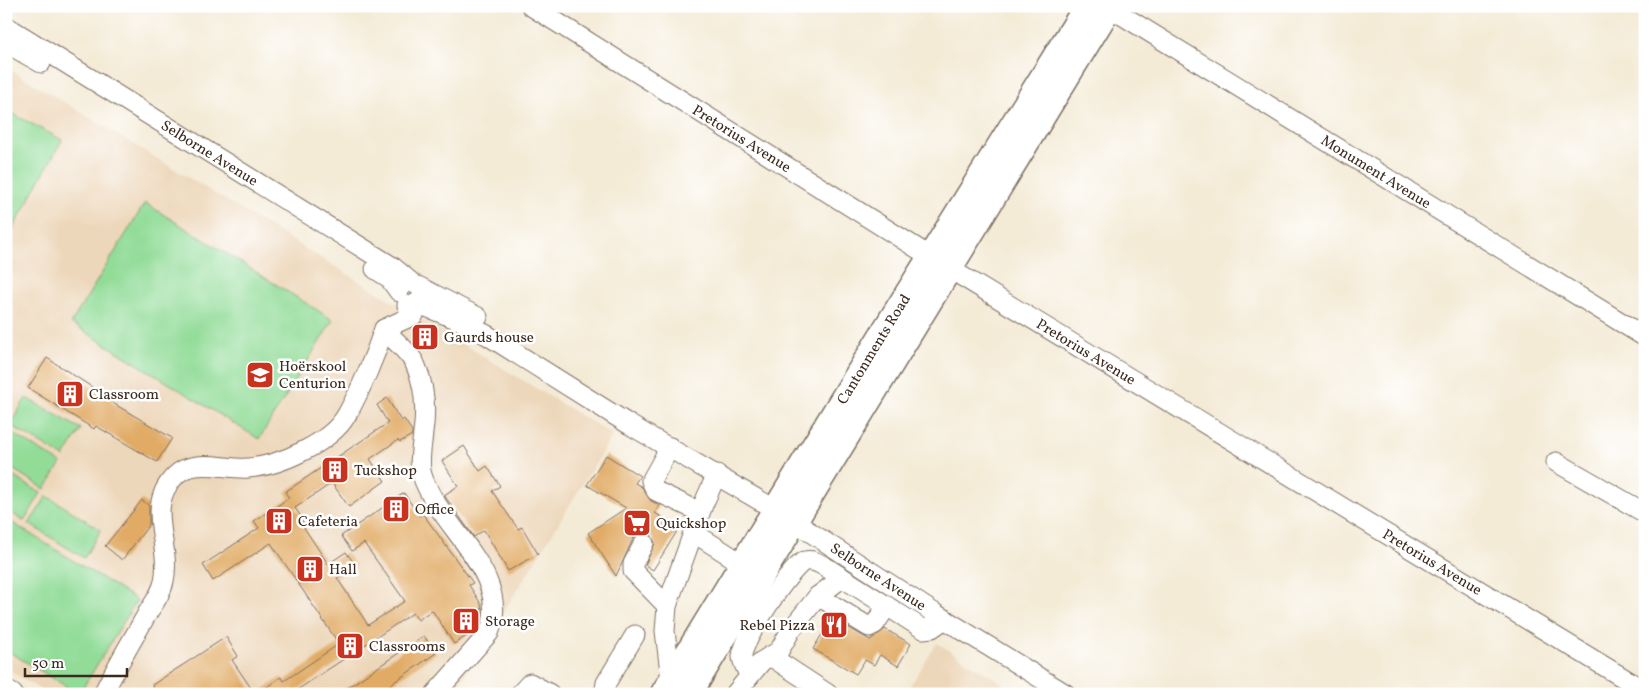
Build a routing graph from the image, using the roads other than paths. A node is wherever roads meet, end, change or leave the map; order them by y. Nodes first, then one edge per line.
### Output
1 (530, 6) edge
2 (1103, 6) edge
3 (6, 26) edge
4 (6, 43) edge
5 (46, 59) junction
6 (940, 263) junction
7 (411, 294) junction
8 (384, 329) junction
9 (1645, 337) edge
10 (653, 432) junction
11 (670, 447) junction
12 (691, 459) junction
13 (1556, 462) dead end
14 (717, 474) junction
15 (700, 512) junction
16 (1645, 513) edge
17 (785, 516) junction
18 (694, 533) junction
19 (644, 542) dead end
20 (743, 564) junction
21 (842, 578) junction
22 (818, 596) junction
23 (667, 606) junction
24 (887, 606) junction
25 (945, 619) junction
26 (635, 635) dead end
27 (770, 656) junction
28 (748, 675) junction
29 (1642, 689) edge
30 (6, 690) edge
31 (681, 691) edge
32 (13, 694) edge
33 (102, 694) edge
34 (435, 694) edge
35 (520, 694) edge
36 (550, 694) edge
37 (604, 694) edge
38 (735, 694) edge
39 (828, 694) edge
40 (1066, 694) edge

1 - 6 street, Pretorius Avenue
2 - 6 main road, Cantonments Road
2 - 9 street, Monument Avenue
3 - 5 street, Selborne Avenue
4 - 5 street, Selborne Avenue
5 - 7 street, Selborne Avenue
6 - 17 main road, Cantonments Road
6 - 29 street, Pretorius Avenue
7 - 8 street
7 - 10 street, Selborne Avenue
8 - 33 street
8 - 34 street
10 - 11 street, Selborne Avenue
10 - 12 street, Selborne Avenue
11 - 12 street, Selborne Avenue
11 - 15 street
12 - 14 street, Selborne Avenue
13 - 16 street
14 - 15 street
14 - 17 street, Selborne Avenue
15 - 18 street
17 - 20 main road, Cantonments Road
17 - 25 street, Selborne Avenue
17 - 31 main road, Cantonments Road
18 - 20 street
18 - 23 street
19 - 23 street
20 - 31 main road, Cantonments Road
21 - 22 street
21 - 24 street
21 - 28 street
22 - 24 street
22 - 27 street
23 - 31 street
24 - 25 street
25 - 40 street, Selborne Avenue
26 - 37 street
27 - 28 street
27 - 39 street
28 - 38 street
30 - 32 street
35 - 36 street

